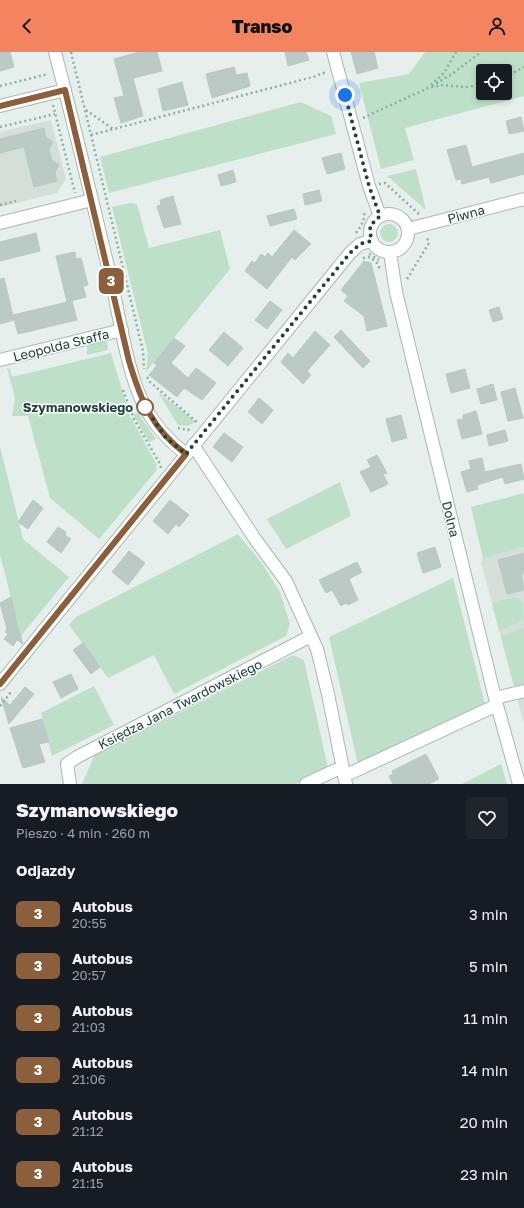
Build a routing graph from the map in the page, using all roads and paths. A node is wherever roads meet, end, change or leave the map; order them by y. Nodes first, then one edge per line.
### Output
1 (56, 52) edge
2 (71, 52) edge
3 (334, 52) edge
4 (456, 52) edge
5 (481, 52) edge
6 (45, 67) dead end
7 (75, 67) junction
8 (337, 67) junction
9 (524, 67) edge
10 (60, 71) junction
11 (512, 73) edge
12 (47, 74) junction
13 (0, 86) edge
14 (476, 86) edge
15 (428, 88) junction
16 (65, 90) junction
17 (50, 93) junction
18 (0, 106) edge
19 (85, 110) junction
20 (70, 113) junction
21 (55, 115) junction
22 (362, 118) dead end
23 (0, 127) edge
24 (113, 129) junction
25 (91, 135) junction
26 (369, 186) junction
27 (524, 199) edge
28 (92, 200) junction
29 (16, 201) dead end
30 (77, 203) junction
31 (362, 204) dead end
32 (0, 205) edge
33 (380, 216) junction
34 (0, 223) edge
35 (423, 225) junction
36 (408, 229) junction
37 (353, 236) dead end
38 (371, 241) junction
39 (390, 253) junction
40 (358, 257) dead end
41 (383, 270) dead end
42 (395, 288) junction
43 (122, 330) junction
44 (0, 360) edge
45 (198, 423) dead end
46 (190, 450) junction
47 (311, 636) junction
48 (0, 684) edge
49 (524, 691) edge
50 (496, 702) junction
51 (344, 776) edge
52 (70, 784) edge
53 (306, 784) edge
54 (520, 784) edge

1 - 10 street
2 - 7 path
3 - 8 street
4 - 15 path
5 - 15 path
6 - 12 path
7 - 10 path
7 - 19 path
8 - 24 path
8 - 26 street
9 - 11 path
10 - 12 path
10 - 16 street
12 - 13 path
12 - 17 path
14 - 15 path
15 - 22 path
16 - 17 street
16 - 20 street
17 - 18 street
17 - 21 path
19 - 20 path
19 - 24 path
19 - 25 path
20 - 21 path
20 - 28 street
21 - 23 path
21 - 30 path
24 - 25 path
25 - 45 path
26 - 33 street
26 - 35 path
27 - 35 street, Piwna
28 - 30 street
28 - 43 street
29 - 32 path
30 - 34 street
31 - 37 path
33 - 36 street
33 - 38 street
35 - 36 street, Piwna
35 - 42 path
36 - 39 street
38 - 39 street
38 - 46 street
39 - 42 street, Dolna
40 - 41 path
42 - 50 street, Dolna
43 - 44 street, Leopolda Staffa
43 - 46 street
46 - 47 street
46 - 48 street
47 - 51 street
47 - 52 street, Księdza Jana Twardowskiego
49 - 50 street
50 - 51 street
50 - 54 street, Dolna
51 - 53 street

